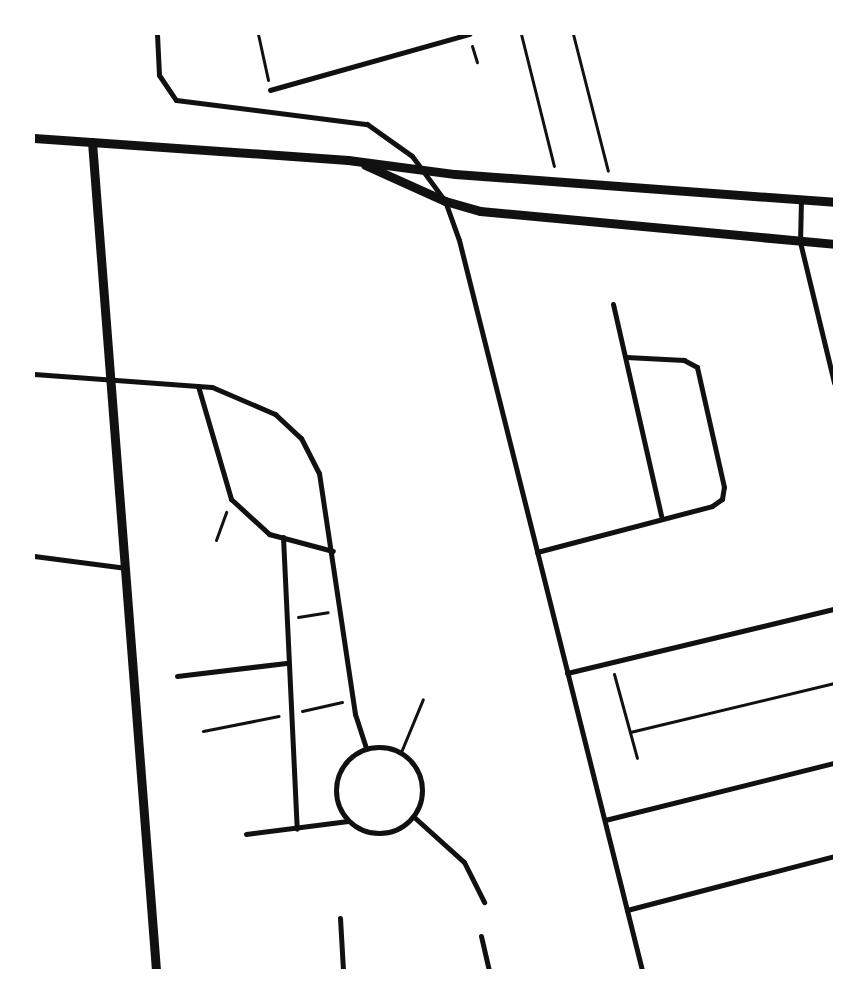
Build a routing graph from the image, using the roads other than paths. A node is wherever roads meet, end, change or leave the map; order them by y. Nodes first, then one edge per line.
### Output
1 (157, 34) edge
2 (469, 34) edge
3 (270, 90) road end
4 (34, 138) edge
5 (92, 142) junction
6 (348, 160) junction
7 (425, 170) junction
8 (801, 199) junction
9 (445, 201) junction
10 (834, 202) edge
11 (800, 242) junction
12 (834, 244) edge
13 (613, 304) dead end
14 (626, 357) junction
15 (34, 374) edge
16 (112, 382) junction
17 (834, 383) edge
18 (198, 386) junction
19 (662, 516) junction
20 (283, 538) junction
21 (333, 551) junction
22 (536, 552) junction
23 (34, 556) edge
24 (126, 568) junction
25 (834, 609) edge
26 (286, 664) junction
27 (567, 672) junction
28 (177, 676) dead end
29 (366, 748) junction
30 (834, 763) edge
31 (414, 817) junction
32 (605, 820) junction
33 (348, 821) junction
34 (297, 829) junction
35 (246, 834) dead end
36 (834, 856) edge
37 (484, 902) dead end
38 (627, 910) junction
39 (340, 918) dead end
40 (480, 936) dead end
41 (156, 970) edge
42 (343, 970) edge
43 (489, 970) edge
44 (642, 970) edge

1 - 7 street
2 - 3 street
4 - 5 street
5 - 6 street
5 - 16 street
6 - 7 street
6 - 9 street
7 - 8 street
7 - 9 street
8 - 10 street
8 - 11 street
9 - 11 street
9 - 22 street
11 - 12 street
11 - 17 street
13 - 14 street
14 - 19 street
14 - 19 street
15 - 16 street
16 - 18 street
16 - 24 street
18 - 20 street
18 - 21 street
19 - 22 street
20 - 21 street
20 - 26 street
21 - 29 street
22 - 27 street
23 - 24 street
24 - 41 street
25 - 27 street
26 - 28 street
26 - 34 street
27 - 32 street
29 - 31 street
29 - 33 street
30 - 32 street
31 - 33 street
31 - 37 street
32 - 38 street
33 - 34 street
34 - 35 street
36 - 38 street
38 - 44 street
39 - 42 street
40 - 43 street

